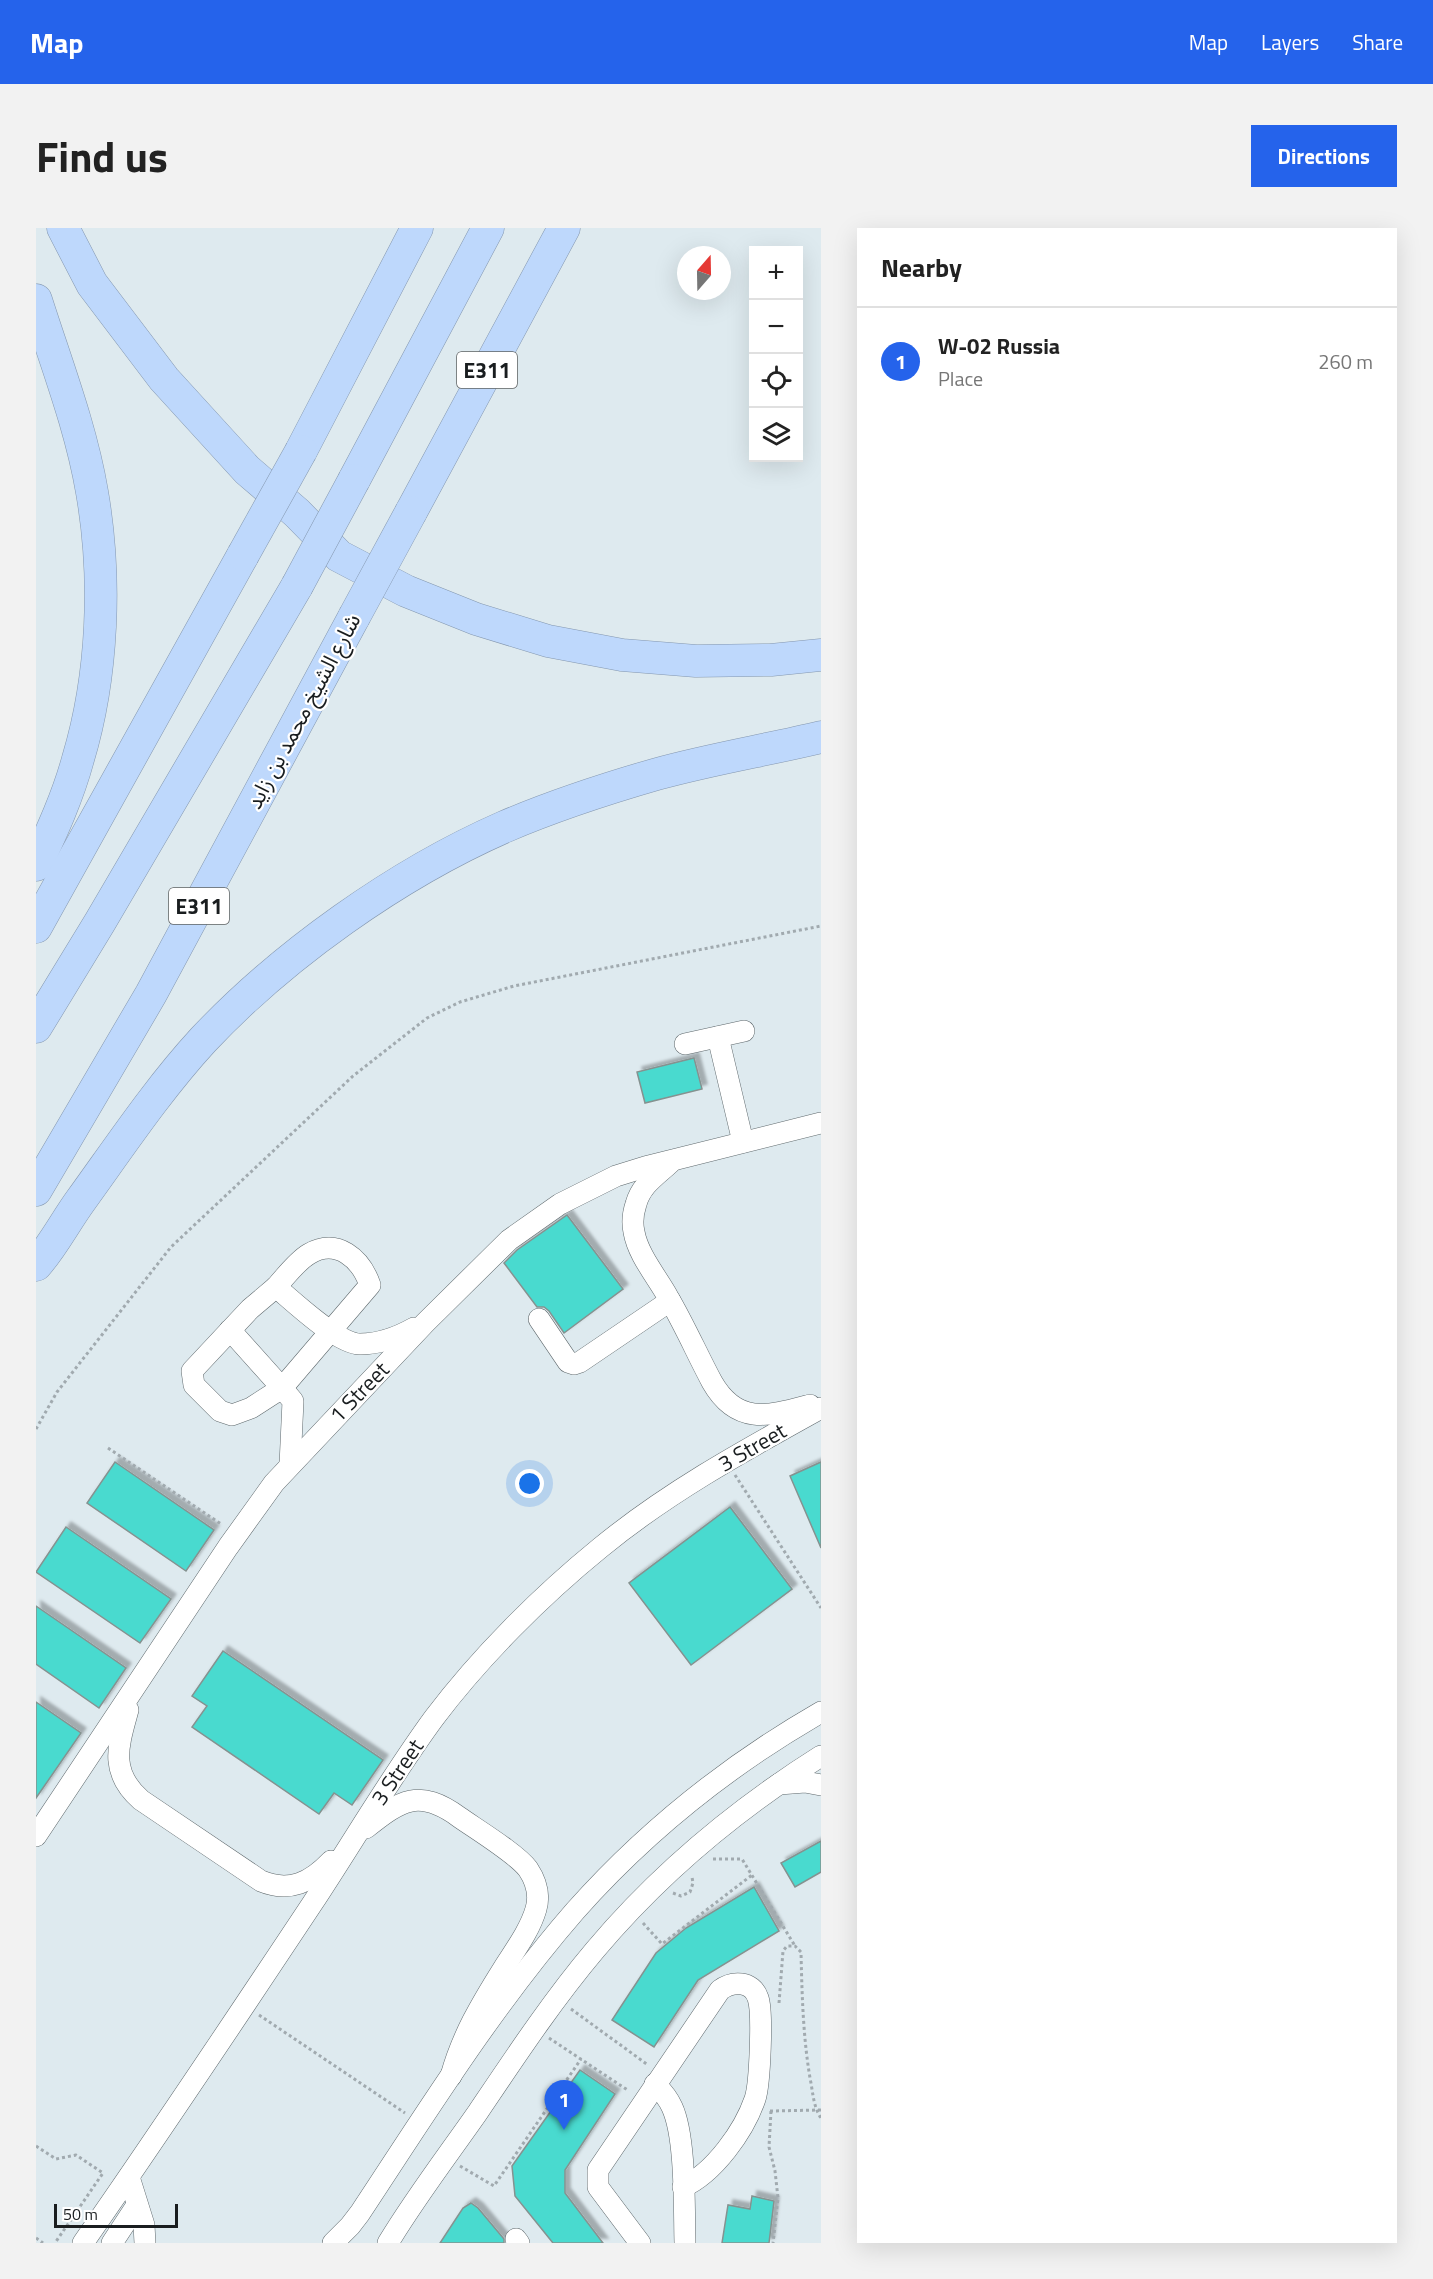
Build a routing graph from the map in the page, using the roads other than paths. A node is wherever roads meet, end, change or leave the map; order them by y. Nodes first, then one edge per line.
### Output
1 (63, 228) edge
2 (417, 228) edge
3 (488, 228) edge
4 (564, 228) edge
5 (36, 300) edge
6 (821, 655) edge
7 (821, 737) edge
8 (36, 865) edge
9 (36, 927) edge
10 (36, 1027) edge
11 (744, 1031) dead end
12 (718, 1037) junction
13 (685, 1044) dead end
14 (821, 1124) edge
15 (743, 1142) junction
16 (675, 1159) junction
17 (36, 1190) edge
18 (36, 1265) edge
19 (276, 1287) junction
20 (670, 1301) junction
21 (539, 1319) dead end
22 (425, 1323) junction
23 (230, 1330) junction
24 (330, 1331) junction
25 (282, 1388) junction
26 (821, 1402) edge
27 (821, 1408) edge
28 (290, 1465) junction
29 (132, 1695) junction
30 (821, 1712) edge
31 (821, 1755) edge
32 (779, 1784) junction
33 (821, 1785) edge
34 (36, 1836) edge
35 (353, 1839) junction
36 (451, 2076) junction
37 (654, 2087) junction
38 (129, 2177) junction
39 (683, 2187) junction
40 (137, 2205) junction
41 (83, 2243) edge
42 (112, 2243) edge
43 (145, 2243) edge
44 (333, 2243) edge
45 (388, 2243) edge
46 (640, 2243) edge
47 (685, 2243) edge

1 - 6 highway
2 - 9 highway, bridge
3 - 10 highway, E311, bridge
4 - 17 highway, شارع الشيخ محمد بن زايد / E311, bridge
5 - 8 highway
7 - 18 highway
11 - 12 street
12 - 13 street
12 - 15 street
14 - 15 street, 1 Street
15 - 16 street, 1 Street
16 - 20 street
16 - 22 street, 1 Street
19 - 23 street
19 - 24 street
19 - 24 street
20 - 21 street
20 - 26 street
22 - 24 street
22 - 28 street, 1 Street
23 - 25 street
23 - 25 street
24 - 25 street
25 - 28 street
27 - 35 street, 3 Street
28 - 29 street, 1 Street
29 - 34 street, 1 Street
29 - 35 street
30 - 36 street
31 - 32 street
32 - 33 street
32 - 45 street
35 - 36 street
35 - 38 street, 3 Street
36 - 44 street
37 - 39 street
37 - 39 street
37 - 46 street
38 - 40 street
38 - 41 street, 3 Street
39 - 47 street
40 - 42 street
40 - 43 street

